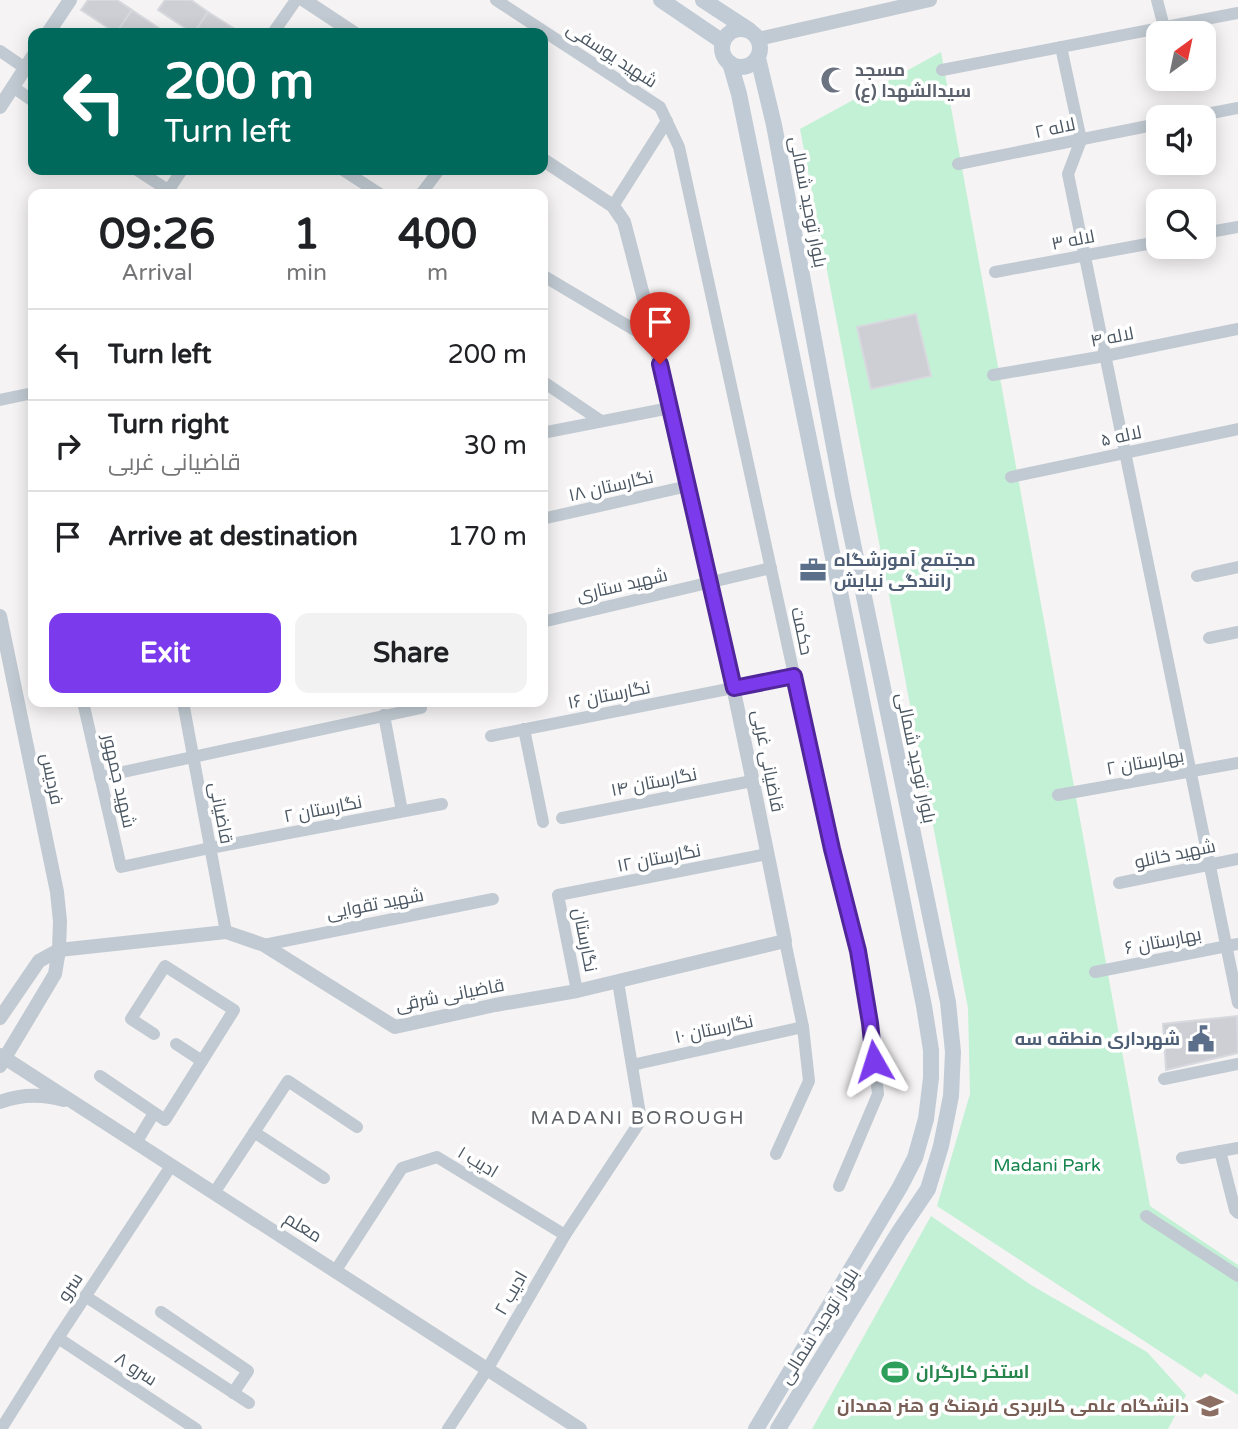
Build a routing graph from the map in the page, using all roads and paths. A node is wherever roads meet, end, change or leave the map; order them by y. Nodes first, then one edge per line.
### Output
1 (70, 0) edge
2 (296, 0) edge
3 (304, 0) edge
4 (496, 0) edge
5 (661, 0) edge
6 (703, 0) edge
7 (930, 0) edge
8 (1157, 0) edge
9 (1238, 13) edge
10 (1162, 21) edge
11 (1196, 21) edge
12 (51, 28) edge
13 (276, 28) edge
14 (346, 28) edge
15 (539, 28) edge
16 (1146, 30) edge
17 (548, 34) edge
18 (753, 34) junction
19 (723, 42) junction
20 (1061, 47) junction
21 (0, 51) edge
22 (758, 58) junction
23 (28, 62) edge
24 (730, 63) junction
25 (28, 64) edge
26 (942, 70) dead end
27 (13, 87) junction
28 (28, 98) edge
29 (0, 107) edge
30 (1238, 107) edge
31 (1216, 112) edge
32 (667, 121) junction
33 (1146, 126) edge
34 (1081, 140) junction
35 (548, 163) edge
36 (958, 164) dead end
37 (144, 175) edge
38 (352, 175) edge
39 (163, 189) edge
40 (372, 189) edge
41 (613, 206) junction
42 (1238, 227) edge
43 (1216, 231) edge
44 (1146, 244) edge
45 (1084, 256) junction
46 (995, 272) dead end
47 (548, 279) edge
48 (1238, 329) edge
49 (655, 342) junction
50 (1105, 356) junction
51 (993, 375) dead end
52 (548, 385) edge
53 (28, 394) edge
54 (0, 400) edge
55 (670, 408) junction
56 (601, 421) junction
57 (1238, 429) edge
58 (548, 432) edge
59 (1125, 452) junction
60 (1011, 477) dead end
61 (688, 486) junction
62 (548, 518) edge
63 (1238, 567) edge
64 (771, 568) junction
65 (1197, 576) dead end
66 (709, 583) junction
67 (0, 616) edge
68 (548, 621) edge
69 (1238, 632) edge
70 (1209, 638) dead end
71 (794, 676) junction
72 (734, 688) junction
73 (84, 707) edge
74 (184, 707) edge
75 (421, 708) dead end
76 (388, 710) edge
77 (524, 729) junction
78 (491, 736) dead end
79 (193, 756) junction
80 (1238, 763) edge
81 (1191, 772) junction
82 (100, 777) junction
83 (752, 781) junction
84 (1058, 796) dead end
85 (442, 804) dead end
86 (402, 811) junction
87 (562, 818) dead end
88 (543, 822) dead end
89 (210, 848) junction
90 (767, 854) junction
91 (1238, 859) edge
92 (1210, 864) junction
93 (121, 867) joint
94 (1119, 884) dead end
95 (558, 895) joint
96 (493, 899) dead end
97 (226, 932) junction
98 (785, 941) junction
99 (264, 944) junction
100 (1232, 945) edge
101 (59, 950) junction
102 (1095, 972) dead end
103 (618, 982) junction
104 (577, 992) junction
105 (1238, 1003) edge
106 (0, 1018) edge
107 (803, 1027) junction
108 (154, 1034) dead end
109 (176, 1044) dead end
110 (2, 1060) edge
111 (202, 1061) junction
112 (632, 1065) junction
113 (1238, 1065) edge
114 (100, 1076) dead end
115 (1164, 1079) dead end
116 (0, 1102) edge
117 (75, 1104) junction
118 (154, 1112) junction
119 (357, 1126) dead end
120 (254, 1132) junction
121 (136, 1143) junction
122 (1238, 1148) edge
123 (1220, 1151) junction
124 (776, 1154) dead end
125 (1182, 1158) dead end
126 (171, 1166) junction
127 (324, 1178) dead end
128 (839, 1186) dead end
129 (214, 1193) junction
130 (1238, 1213) edge
131 (1146, 1216) dead end
132 (565, 1235) junction
133 (336, 1270) junction
134 (1238, 1276) edge
135 (85, 1296) junction
136 (161, 1312) dead end
137 (58, 1338) junction
138 (488, 1368) junction
139 (233, 1393) junction
140 (249, 1404) dead end
141 (5, 1428) edge
142 (196, 1429) edge
143 (448, 1429) edge
144 (580, 1429) edge
145 (757, 1429) edge
146 (778, 1429) edge

1 - 12 street
2 - 13 street
3 - 14 street
4 - 15 street, شهید یوسفی
5 - 19 main road
6 - 18 main road
7 - 18 street
8 - 10 street
9 - 11 street
16 - 20 street
17 - 32 street, شهید یوسفی
18 - 19 main road
18 - 22 main road
19 - 24 main road
20 - 26 street
20 - 34 street
21 - 23 street
22 - 24 main road
22 - 146 main road, بلوار توحید شمالی
24 - 145 main road, بلوار توحید شمالی
25 - 27 street
27 - 28 street
27 - 29 street
30 - 31 street
32 - 41 street
32 - 64 street, حکمت
33 - 34 street, لاله ۲
34 - 36 street, لاله ۲
34 - 45 street
35 - 41 street
37 - 39 street
38 - 40 street
41 - 49 street, قاضیانی غربی
42 - 43 street
44 - 45 street, لاله ۳
45 - 46 street, لاله ۳
45 - 50 street
47 - 49 street
48 - 50 street, لاله ۴
49 - 55 street, قاضیانی غربی
50 - 51 street, لاله ۴
50 - 59 street
52 - 56 street
53 - 54 street
55 - 56 street
55 - 61 street, قاضیانی غربی
56 - 58 street
57 - 59 street, لاله ۵
59 - 60 street, لاله ۵
59 - 81 street
61 - 62 street, نگارستان ۱۸
61 - 66 street, قاضیانی غربی
63 - 65 street
64 - 66 street, شهید ستاری
64 - 71 street, حکمت
66 - 68 street, شهید ستاری
66 - 72 street, قاضیانی غربی
67 - 101 street, فردیس
69 - 70 street
71 - 72 street, نگارستان ۱۶
71 - 128 street, حکمت
72 - 77 street, نگارستان ۱۶
72 - 83 street, قاضیانی غربی
73 - 82 street, شهید جمهور
74 - 79 street, قاضیانی
75 - 76 street
76 - 79 street
76 - 86 street
77 - 78 street, نگارستان ۱۶
77 - 88 street
79 - 82 street
79 - 89 street, قاضیانی
80 - 81 street, بهارستان ۲
81 - 84 street, بهارستان ۲
81 - 92 street
82 - 93 street, شهید جمهور
83 - 87 street, نگارستان ۱۴
83 - 90 street, قاضیانی غربی
85 - 86 street, نگارستان ۲
86 - 89 street, نگارستان ۲
89 - 93 street, نگارستان ۲
89 - 97 street, قاضیانی
90 - 95 street, نگارستان ۱۲
90 - 98 street, قاضیانی غربی
91 - 92 street, شهید خانلو
92 - 94 street, شهید خانلو
92 - 100 street
95 - 104 street, نگارستان
96 - 99 street, شهید تقوایی
97 - 99 street, قاضیانی شرقی
97 - 101 street, قاضیانی شرقی
98 - 103 street, قاضیانی شرقی
98 - 107 street
99 - 104 street, قاضیانی شرقی
100 - 102 street, بهارستان ۶
100 - 105 street
101 - 106 street
101 - 110 street, فردیس
103 - 104 street, قاضیانی شرقی
103 - 112 street, ادیب ۲
107 - 112 street, نگارستان ۱۰
107 - 124 street
108 - 111 street
109 - 111 street
110 - 117 street, معلم
111 - 118 street
112 - 132 street, ادیب ۲
113 - 115 street
114 - 118 street
116 - 117 street
117 - 121 street, معلم
118 - 121 street
119 - 120 street
120 - 127 street
120 - 129 street
121 - 126 street, معلم
122 - 123 street
123 - 125 street
123 - 130 street
126 - 129 street, معلم
126 - 135 street, سرو
129 - 133 street, معلم
131 - 134 street
132 - 133 street, ادیب ۱
132 - 138 street, ادیب ۲
133 - 138 street, معلم
135 - 137 street, سرو
135 - 139 street
136 - 139 street
137 - 141 street, سرو
137 - 142 street, سرو ۸
138 - 143 street, ادیب ۲
138 - 144 street, معلم
139 - 140 street

